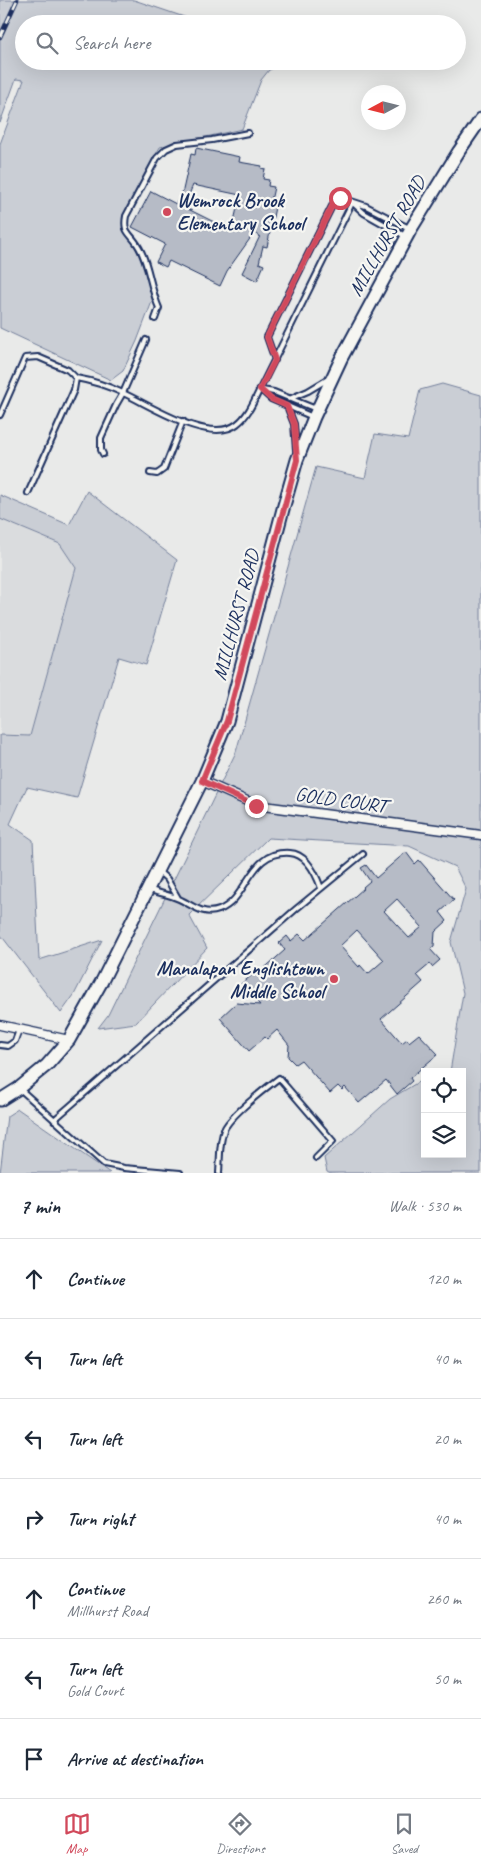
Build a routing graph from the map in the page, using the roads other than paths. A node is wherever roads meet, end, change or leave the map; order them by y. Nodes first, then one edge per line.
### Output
1 (481, 119) edge
2 (248, 133) dead end
3 (352, 203) junction
4 (409, 233) junction
5 (155, 319) dead end
6 (146, 340) dead end
7 (275, 360) junction
8 (332, 377) junction
9 (76, 378) junction
10 (260, 389) junction
11 (123, 393) junction
12 (289, 399) junction
13 (287, 406) junction
14 (315, 413) junction
15 (0, 415) edge
16 (183, 421) junction
17 (103, 454) dead end
18 (297, 460) junction
19 (150, 473) dead end
20 (28, 493) dead end
21 (202, 781) junction
22 (481, 835) edge
23 (363, 854) dead end
24 (158, 872) junction
25 (321, 888) junction
26 (149, 890) junction
27 (178, 898) junction
28 (0, 1025) edge
29 (19, 1030) junction
30 (69, 1040) junction
31 (0, 1046) edge
32 (19, 1088) junction
33 (0, 1100) edge
34 (54, 1120) junction
35 (316, 1158) dead end
36 (180, 1173) edge
37 (219, 1173) edge

1 - 4 street, MILLHURST ROAD
2 - 5 lane
3 - 4 lane
3 - 4 lane
3 - 7 lane
3 - 7 lane
4 - 8 street, MILLHURST ROAD
6 - 11 lane
7 - 10 lane
8 - 12 lane
8 - 14 street, MILLHURST ROAD
9 - 11 lane
9 - 15 lane
9 - 20 lane
10 - 12 lane
10 - 13 lane
10 - 16 lane
11 - 16 lane
11 - 17 lane
12 - 14 lane
13 - 14 lane
13 - 18 lane
14 - 18 street, MILLHURST ROAD
16 - 19 lane
18 - 21 street, MILLHURST ROAD
21 - 22 street, GOLD COURT
21 - 24 street, MILLHURST ROAD
23 - 25 lane
24 - 26 street, MILLHURST ROAD
24 - 27 lane
25 - 27 lane
25 - 34 lane
26 - 27 lane
26 - 30 street, MILLHURST ROAD
28 - 29 street
29 - 30 street
29 - 31 lane
30 - 32 street, MILLHURST ROAD
32 - 33 street, MILLHURST ROAD
32 - 34 lane
34 - 36 lane
35 - 37 lane

